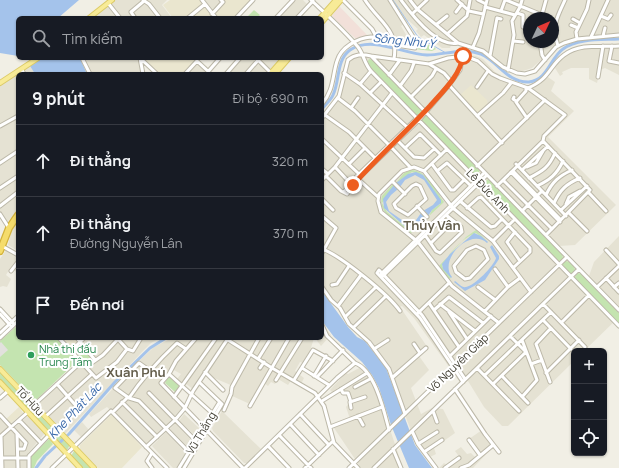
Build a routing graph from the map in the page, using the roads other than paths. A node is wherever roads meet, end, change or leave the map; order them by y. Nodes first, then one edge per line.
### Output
1 (144, 0) edge
2 (202, 0) edge
3 (221, 0) edge
4 (253, 0) edge
5 (293, 0) edge
6 (336, 0) edge
7 (342, 0) edge
8 (365, 0) edge
9 (390, 0) edge
10 (401, 0) edge
11 (410, 0) edge
12 (427, 0) edge
13 (457, 0) edge
14 (470, 0) edge
15 (478, 0) edge
16 (487, 0) edge
17 (506, 0) edge
18 (522, 0) edge
19 (546, 0) edge
20 (565, 0) edge
21 (589, 0) edge
22 (608, 0) edge
23 (110, 1) edge
24 (312, 1) edge
25 (205, 4) junction
26 (462, 4) junction
27 (485, 6) junction
28 (520, 7) junction
29 (417, 9) junction
30 (469, 11) junction
31 (501, 11) junction
32 (456, 12) dead end
33 (530, 12) edge
34 (542, 12) edge
35 (212, 14) joint
36 (326, 14) junction
37 (412, 14) junction
38 (483, 14) junction
39 (516, 14) junction
40 (559, 14) edge
41 (523, 15) edge
42 (611, 15) dead end
43 (91, 16) edge
44 (119, 16) edge
45 (134, 16) edge
46 (158, 16) edge
47 (190, 16) edge
48 (238, 16) edge
49 (278, 16) edge
50 (299, 16) edge
51 (323, 16) edge
52 (447, 16) dead end
53 (600, 16) junction
54 (324, 18) edge
55 (501, 19) dead end
56 (572, 19) dead end
57 (580, 23) junction
58 (437, 24) junction
59 (572, 25) dead end
60 (578, 28) junction
61 (605, 28) dead end
62 (447, 34) junction
63 (619, 35) edge
64 (603, 36) junction
65 (591, 37) junction
66 (377, 38) junction
67 (577, 39) junction
68 (513, 41) junction
69 (523, 42) dead end
70 (355, 43) junction
71 (458, 43) junction
72 (396, 44) junction
73 (559, 46) edge
74 (603, 46) junction
75 (612, 46) junction
76 (619, 46) edge
77 (473, 47) junction
78 (541, 48) edge
79 (556, 48) edge
80 (362, 53) junction
81 (371, 56) junction
82 (463, 56) junction
83 (490, 56) junction
84 (394, 57) junction
85 (36, 60) edge
86 (83, 60) edge
87 (140, 60) edge
88 (142, 60) edge
89 (219, 60) edge
90 (238, 60) edge
91 (257, 60) edge
92 (259, 60) edge
93 (282, 60) edge
94 (287, 60) edge
95 (400, 60) junction
96 (545, 60) junction
97 (414, 62) junction
98 (429, 64) junction
99 (617, 64) edge
100 (436, 69) junction
101 (488, 70) junction
102 (508, 70) junction
103 (371, 71) junction
104 (23, 72) edge
105 (89, 72) edge
106 (143, 72) edge
107 (155, 72) edge
108 (187, 72) edge
109 (208, 72) edge
110 (210, 72) edge
111 (228, 72) edge
112 (248, 72) edge
113 (270, 72) edge
114 (274, 72) edge
115 (274, 72) edge
116 (344, 73) junction
117 (16, 75) edge
118 (390, 75) junction
119 (598, 77) dead end
120 (427, 81) junction
121 (450, 81) junction
122 (381, 82) junction
123 (0, 83) edge
124 (511, 83) junction
125 (360, 84) junction
126 (430, 84) dead end
127 (449, 85) junction
128 (400, 86) junction
129 (477, 87) dead end
130 (527, 88) junction
131 (392, 93) junction
132 (370, 94) junction
133 (411, 97) junction
134 (514, 97) dead end
135 (338, 98) junction
136 (358, 98) dead end
137 (545, 100) junction
138 (324, 101) edge
139 (516, 101) junction
140 (382, 105) junction
141 (351, 108) junction
142 (425, 111) junction
143 (325, 115) joint
144 (477, 116) junction
145 (16, 117) edge
146 (418, 118) junction
147 (527, 118) junction
148 (368, 124) junction
149 (0, 126) edge
150 (407, 127) junction
151 (356, 138) junction
152 (324, 141) edge
153 (398, 141) junction
154 (543, 141) junction
155 (502, 143) junction
156 (390, 146) junction
157 (548, 146) junction
158 (365, 148) junction
159 (405, 148) junction
160 (434, 149) junction
161 (447, 149) junction
162 (16, 152) edge
163 (555, 152) junction
164 (441, 155) junction
165 (342, 157) junction
166 (375, 158) junction
167 (563, 161) junction
168 (0, 163) edge
169 (349, 164) junction
170 (432, 164) junction
171 (517, 165) junction
172 (477, 166) junction
173 (335, 167) junction
174 (410, 167) junction
175 (524, 169) junction
176 (572, 170) junction
177 (324, 171) edge
178 (424, 171) junction
179 (437, 171) junction
180 (512, 171) junction
181 (359, 174) junction
182 (486, 174) junction
183 (327, 175) junction
184 (16, 177) edge
185 (324, 178) edge
186 (357, 178) junction
187 (529, 178) junction
188 (580, 178) junction
189 (464, 180) junction
190 (503, 180) junction
191 (478, 181) junction
192 (350, 182) junction
193 (393, 182) junction
194 (471, 186) junction
195 (497, 186) junction
196 (537, 186) junction
197 (587, 186) junction
198 (0, 188) edge
199 (542, 191) junction
200 (346, 193) junction
201 (589, 193) junction
202 (16, 194) edge
203 (405, 194) junction
204 (546, 195) junction
205 (536, 196) junction
206 (378, 197) junction
207 (324, 201) edge
208 (460, 201) junction
209 (554, 203) junction
210 (528, 204) junction
211 (0, 206) edge
212 (417, 206) junction
213 (452, 207) junction
214 (467, 208) junction
215 (333, 210) dead end
216 (521, 210) junction
217 (561, 210) junction
218 (606, 211) dead end
219 (569, 213) junction
220 (0, 214) edge
221 (446, 215) junction
222 (566, 216) junction
223 (427, 217) dead end
224 (16, 218) edge
225 (324, 218) edge
226 (502, 219) junction
227 (515, 219) junction
228 (453, 221) junction
229 (560, 221) junction
230 (508, 226) junction
231 (9, 228) junction
232 (552, 230) junction
233 (587, 231) dead end
234 (515, 232) junction
235 (425, 235) junction
236 (546, 235) junction
237 (417, 241) junction
238 (493, 241) junction
239 (431, 243) junction
240 (0, 247) edge
241 (324, 247) edge
242 (324, 249) edge
243 (606, 250) dead end
244 (16, 254) edge
245 (567, 257) junction
246 (520, 261) junction
247 (560, 264) junction
248 (16, 265) edge
249 (619, 265) edge
250 (349, 266) junction
251 (513, 268) junction
252 (579, 269) junction
253 (495, 270) dead end
254 (11, 271) dead end
255 (457, 274) joint
256 (361, 275) junction
257 (572, 277) junction
258 (520, 278) junction
259 (606, 278) junction
260 (619, 282) edge
261 (449, 283) junction
262 (332, 285) dead end
263 (376, 287) junction
264 (478, 287) dead end
265 (508, 287) junction
266 (597, 287) junction
267 (614, 287) junction
268 (324, 290) edge
269 (531, 292) junction
270 (619, 292) edge
271 (589, 295) junction
272 (386, 296) junction
273 (494, 299) junction
274 (429, 303) junction
275 (440, 304) junction
276 (543, 304) junction
277 (338, 306) junction
278 (0, 309) edge
279 (447, 309) junction
280 (434, 310) junction
281 (619, 310) edge
282 (400, 311) dead end
283 (485, 311) junction
284 (551, 312) junction
285 (418, 313) junction
286 (1, 316) edge
287 (16, 316) edge
288 (491, 316) junction
289 (345, 317) junction
290 (8, 318) junction
291 (16, 319) edge
292 (543, 320) junction
293 (16, 322) edge
294 (562, 322) junction
295 (483, 323) junction
296 (499, 323) junction
297 (12, 324) junction
298 (619, 326) edge
299 (354, 327) junction
300 (5, 328) junction
301 (551, 328) junction
302 (324, 329) edge
303 (475, 331) junction
304 (0, 333) edge
305 (510, 336) junction
306 (0, 338) edge
307 (467, 339) junction
308 (61, 340) edge
309 (116, 340) edge
310 (120, 340) edge
311 (140, 340) edge
312 (194, 340) edge
313 (215, 340) edge
314 (227, 340) edge
315 (230, 340) edge
316 (258, 340) edge
317 (270, 340) edge
318 (288, 340) edge
319 (301, 340) edge
320 (388, 340) dead end
321 (522, 340) junction
322 (579, 340) junction
323 (80, 342) joint
324 (414, 344) dead end
325 (518, 344) junction
326 (459, 347) junction
327 (585, 347) dead end
328 (426, 348) dead end
329 (571, 348) junction
330 (127, 349) junction
331 (186, 349) junction
332 (374, 349) junction
333 (343, 350) junction
334 (71, 351) junction
335 (526, 352) junction
336 (250, 353) junction
337 (420, 353) junction
338 (326, 356) junction
339 (450, 356) junction
340 (258, 359) junction
341 (95, 360) junction
342 (542, 360) junction
343 (333, 361) junction
344 (264, 362) junction
345 (82, 363) junction
346 (355, 363) junction
347 (531, 364) junction
348 (454, 366) junction
349 (86, 367) junction
350 (260, 368) dead end
351 (272, 368) junction
352 (302, 368) junction
353 (477, 368) junction
354 (0, 369) edge
355 (149, 370) junction
356 (206, 372) junction
357 (280, 373) junction
358 (367, 373) junction
359 (546, 373) junction
360 (92, 374) junction
361 (169, 374) junction
362 (485, 375) junction
363 (315, 376) junction
364 (394, 376) junction
365 (502, 376) junction
366 (370, 379) junction
367 (276, 380) dead end
368 (294, 380) junction
369 (464, 380) junction
370 (0, 382) edge
371 (199, 382) junction
372 (550, 382) dead end
373 (57, 384) junction
374 (493, 384) junction
375 (329, 385) junction
376 (183, 386) junction
377 (355, 387) dead end
378 (341, 389) junction
379 (455, 389) junction
380 (223, 390) dead end
381 (8, 391) junction
382 (149, 393) dead end
383 (192, 393) junction
384 (68, 396) junction
385 (318, 396) junction
386 (522, 396) junction
387 (128, 397) junction
388 (174, 397) junction
389 (365, 397) dead end
390 (0, 398) edge
391 (322, 401) junction
392 (122, 402) junction
393 (351, 402) junction
394 (219, 403) junction
395 (528, 403) dead end
396 (34, 405) junction
397 (250, 406) dead end
398 (382, 407) junction
399 (185, 408) junction
400 (352, 408) dead end
401 (224, 410) dead end
402 (432, 411) junction
403 (519, 411) dead end
404 (28, 412) junction
405 (113, 412) junction
406 (212, 414) junction
407 (300, 414) junction
408 (405, 414) junction
409 (0, 415) edge
410 (358, 416) junction
411 (45, 417) junction
412 (19, 420) junction
413 (175, 420) junction
414 (437, 422) dead end
415 (290, 424) junction
416 (363, 425) dead end
417 (11, 427) junction
418 (330, 427) junction
419 (56, 429) junction
420 (166, 429) junction
421 (205, 429) junction
422 (389, 429) junction
423 (411, 432) junction
424 (437, 432) dead end
425 (18, 434) junction
426 (49, 435) junction
427 (279, 435) junction
428 (0, 437) edge
429 (157, 437) junction
430 (442, 440) dead end
431 (470, 440) dead end
432 (196, 441) junction
433 (333, 441) junction
434 (41, 443) junction
435 (418, 444) junction
436 (329, 445) junction
437 (493, 445) junction
438 (268, 446) junction
439 (73, 447) junction
440 (146, 447) junction
441 (394, 448) junction
442 (18, 449) junction
443 (189, 452) junction
444 (424, 452) junction
445 (499, 452) dead end
446 (0, 453) edge
447 (152, 453) junction
448 (66, 454) junction
449 (319, 455) junction
450 (480, 455) junction
451 (1, 458) edge
452 (18, 458) junction
453 (29, 458) junction
454 (459, 458) dead end
455 (353, 464) junction
456 (308, 465) junction
457 (54, 467) edge
458 (1, 468) edge
459 (18, 468) edge
460 (29, 468) edge
461 (80, 468) edge
462 (94, 468) edge
463 (152, 468) edge
464 (167, 468) edge
465 (179, 468) edge
466 (184, 468) edge
467 (244, 468) edge
468 (289, 468) edge
469 (305, 468) edge
470 (311, 468) edge
471 (349, 468) edge
472 (358, 468) edge
473 (374, 468) edge
474 (401, 468) edge
475 (436, 468) edge
476 (445, 468) edge
477 (461, 468) edge

1 - 45 street
1 - 46 street
2 - 25 street
3 - 35 street
4 - 48 street
5 - 49 street
6 - 36 main road
7 - 36 main road
7 - 66 street
8 - 72 street
9 - 72 street
10 - 37 street
11 - 29 street
12 - 29 street
13 - 26 street
14 - 30 street
15 - 27 street
16 - 27 street
17 - 28 street
17 - 31 street
18 - 28 street
19 - 34 street
20 - 40 street
21 - 57 street
22 - 53 street
23 - 43 main road
23 - 44 street
24 - 36 street, Lê Đức Anh
24 - 50 street
25 - 35 street
25 - 47 street
26 - 30 street
26 - 32 street
27 - 31 street
27 - 38 street
28 - 33 street
28 - 39 street
29 - 37 street
29 - 58 street
30 - 38 street
30 - 62 street
31 - 39 street
36 - 51 main road
36 - 54 main road
36 - 70 street, Lê Đức Anh
37 - 71 street
38 - 77 street
39 - 41 street
39 - 68 street
42 - 53 street
52 - 58 street
53 - 65 street
55 - 83 street
56 - 57 street
57 - 60 street
58 - 62 street
59 - 60 street
60 - 67 street
61 - 64 street
62 - 71 street
63 - 64 street
64 - 65 street
65 - 67 street
66 - 70 street
66 - 72 street
67 - 73 street
68 - 69 street
68 - 102 street
70 - 80 street, Lê Đức Anh
70 - 138 street
71 - 77 street
72 - 84 street
74 - 75 street
74 - 119 street
74 - 130 street
75 - 76 street
75 - 99 street
77 - 83 street
78 - 96 street
79 - 96 street
80 - 81 street
80 - 103 street, Lê Đức Anh
80 - 116 street
81 - 84 street
81 - 118 street, Lê Đức Anh
82 - 98 street
82 - 101 street
82 - 121 street
83 - 102 street
84 - 95 street
85 - 104 main road
86 - 105 street
87 - 106 street
88 - 107 street
89 - 110 street
90 - 111 street
91 - 112 street
92 - 113 street
93 - 114 main road
94 - 115 main road
95 - 97 street
95 - 118 street
96 - 102 street
97 - 98 street
97 - 128 street
98 - 100 street
100 - 120 street
100 - 121 street
101 - 124 street
101 - 129 street
103 - 122 street, Lê Đức Anh
103 - 125 street
108 - 109 street
116 - 125 street
116 - 135 street
117 - 123 main road
118 - 128 street, Lê Đức Anh
120 - 126 street
120 - 133 street
121 - 127 street
122 - 131 street, Lê Đức Anh
122 - 132 street
124 - 130 street
124 - 144 street
125 - 132 street
127 - 142 street
127 - 144 street
128 - 133 street, Lê Đức Anh
130 - 137 street
130 - 139 street
131 - 140 street
131 - 146 street, Lê Đức Anh
132 - 140 street
133 - 142 street, Lê Đức Anh
134 - 139 street
135 - 141 street
135 - 143 street
136 - 141 street
137 - 147 street
137 - 154 street
139 - 147 street
140 - 148 street
140 - 150 street
141 - 148 street
142 - 146 street
142 - 172 street, Lê Đức Anh
143 - 151 street
144 - 155 street
145 - 149 street
146 - 150 street
146 - 153 street
146 - 161 street, Lê Đức Anh
147 - 155 street
148 - 151 street
148 - 156 street
150 - 156 street
151 - 158 street
151 - 165 street
152 - 165 street
153 - 156 street
153 - 159 street
154 - 157 street
154 - 171 street
155 - 172 street
156 - 166 street
156 - 174 street
156 - 186 street
157 - 163 street
157 - 175 street
158 - 166 street
158 - 169 street
159 - 160 street
159 - 160 street
160 - 164 street
161 - 164 street
161 - 191 street, Lê Đức Anh
162 - 168 street
163 - 167 street
163 - 187 street
164 - 170 street
165 - 169 street
165 - 173 street
166 - 181 street
167 - 176 street
167 - 196 street
169 - 181 street
170 - 178 street
170 - 179 street
171 - 175 street
171 - 180 street
172 - 182 street, Lê Đức Anh
173 - 183 street
173 - 192 street
174 - 178 street
174 - 193 street
175 - 187 street
176 - 188 street
176 - 204 street
177 - 183 street
178 - 213 street
179 - 189 street
179 - 189 street
180 - 190 street
180 - 205 street
181 - 186 street
182 - 191 street
182 - 195 street, Lê Đức Anh
183 - 185 street
183 - 200 street
184 - 198 street
186 - 192 street
186 - 200 street
186 - 206 street
187 - 196 street
188 - 197 street
188 - 209 street
189 - 194 street
190 - 195 street
190 - 210 street
191 - 194 street
191 - 208 street
191 - 227 street, Lê Đức Anh
192 - 200 street
193 - 203 street
193 - 206 street
194 - 213 street
195 - 216 street, Lê Đức Anh
196 - 199 street
197 - 201 street
197 - 217 street
199 - 204 street
199 - 205 street
201 - 218 street
201 - 219 street
202 - 211 street
203 - 212 street
203 - 212 street
204 - 209 street
205 - 210 street
205 - 229 street
206 - 237 street
207 - 215 street
208 - 213 street
208 - 214 street
209 - 217 street
210 - 216 street
210 - 232 street
212 - 223 street
213 - 221 street
213 - 237 street
213 - 238 street
214 - 226 street
214 - 226 street
216 - 236 street, Lê Đức Anh
217 - 222 street
219 - 222 street
219 - 233 street
220 - 231 street
221 - 228 street
221 - 235 street
222 - 229 street
224 - 231 highway
225 - 241 street
226 - 230 street
227 - 230 street
227 - 247 street, Lê Đức Anh
228 - 239 street
228 - 239 street
229 - 232 street
230 - 234 street
230 - 238 street
231 - 240 highway
232 - 236 street
234 - 246 street
234 - 246 street
235 - 237 street
235 - 239 street
236 - 245 street, Lê Đức Anh
237 - 261 street
237 - 285 street
238 - 251 street
240 - 244 street
242 - 250 street
243 - 249 street
245 - 247 street, Võ Nguyên Giáp
245 - 252 street, Lê Đức Anh
246 - 251 street
247 - 257 street, Lê Đức Anh
247 - 269 street, Võ Nguyên Giáp
248 - 254 street
249 - 259 street
250 - 256 street
250 - 262 street
251 - 258 street
252 - 257 street, Võ Nguyên Giáp
252 - 266 street, Lê Đức Anh
253 - 265 street
255 - 255 street
256 - 263 street
256 - 277 street
257 - 271 street, Lê Đức Anh
257 - 276 street, Võ Nguyên Giáp
258 - 265 street
258 - 269 street
259 - 266 street
259 - 267 street
260 - 267 street
261 - 274 street
261 - 283 street
263 - 272 street
263 - 289 street
264 - 273 street
265 - 273 street
266 - 281 street, Lê Đức Anh
267 - 270 street
268 - 277 street
269 - 296 street, Võ Nguyên Giáp
271 - 294 street
271 - 298 street, Lê Đức Anh
272 - 282 street
272 - 299 street
273 - 283 street
274 - 280 street
274 - 285 street
275 - 279 street
275 - 280 street
275 - 295 street
276 - 284 street
276 - 305 street, Võ Nguyên Giáp
277 - 289 street
278 - 290 street
279 - 303 street
279 - 307 street
280 - 326 street
283 - 288 street
284 - 292 street
284 - 294 street
285 - 339 street
285 - 348 street
286 - 297 street
286 - 300 street
287 - 290 street
288 - 295 street
288 - 296 street
289 - 299 street
290 - 297 street
291 - 297 street
292 - 301 street
292 - 321 street
293 - 297 street
294 - 322 street
295 - 303 street
296 - 348 street, Võ Nguyên Giáp
297 - 300 street
297 - 306 street
299 - 332 street
300 - 304 street
301 - 329 street
301 - 342 street
302 - 333 street
303 - 307 street
305 - 325 street
305 - 353 street, Võ Nguyên Giáp
307 - 326 street
308 - 334 street
309 - 341 street
310 - 330 street
311 - 330 street
312 - 331 street
313 - 376 street
314 - 356 street
315 - 336 street
316 - 336 street
317 - 340 street
318 - 351 street
319 - 357 street
320 - 332 street
321 - 325 street
321 - 335 street
322 - 327 street
322 - 329 street
323 - 334 street
323 - 341 street
324 - 337 street
325 - 335 street
325 - 362 street
326 - 339 street
328 - 337 street
329 - 359 street
330 - 360 street
331 - 355 street
331 - 361 street
332 - 364 street
333 - 343 street
333 - 346 street
334 - 345 street
335 - 347 street
335 - 365 street
336 - 340 street
336 - 401 street
337 - 364 street
338 - 343 street
338 - 352 street
338 - 363 street
339 - 348 street
340 - 344 street
341 - 349 street
342 - 347 street
342 - 359 street
343 - 363 street
344 - 350 street
344 - 351 street
345 - 349 street
345 - 373 street
346 - 358 street
346 - 375 street
347 - 386 street
348 - 369 street
348 - 408 street, Võ Nguyên Giáp
349 - 360 street
351 - 357 street
351 - 397 street
352 - 363 street
352 - 368 street
353 - 362 street
353 - 369 street, Võ Nguyên Giáp
354 - 396 main road, Tố Hữu
355 - 387 street
355 - 387 street
356 - 371 street
356 - 380 street
357 - 367 street
357 - 368 street
358 - 366 street
358 - 378 street
359 - 372 street
360 - 384 street
361 - 376 street
361 - 388 street
362 - 374 street
363 - 375 street
364 - 408 street
365 - 374 street
365 - 386 street
366 - 377 street
366 - 398 street
368 - 385 street
369 - 379 street, Võ Nguyên Giáp
370 - 381 main road, Tố Hữu
371 - 383 street
371 - 394 street
373 - 384 street
373 - 396 street
374 - 403 street
375 - 385 street
376 - 383 street
376 - 388 street
378 - 391 street
378 - 393 street
379 - 402 street, Võ Nguyên Giáp
379 - 437 street
381 - 390 street
381 - 404 main road, Tố Hữu
382 - 413 street
383 - 399 street
383 - 406 street
384 - 411 street
384 - 419 street
385 - 391 street
385 - 407 street
386 - 395 street
387 - 392 street
387 - 420 street
388 - 399 street
389 - 393 street
391 - 418 street
392 - 405 street
392 - 429 street
393 - 400 street
394 - 406 street, Vũ Thắng
394 - 421 street, Vũ Thắng
396 - 411 main road, Tố Hữu
398 - 410 street
398 - 422 street
399 - 413 street
399 - 421 street
402 - 414 street
402 - 423 street, Võ Nguyên Giáp
404 - 412 street
404 - 426 main road, Tố Hữu
405 - 439 street
405 - 440 street
406 - 421 street, Vũ Thắng
407 - 415 street
407 - 436 street
408 - 422 street, Võ Nguyên Giáp
409 - 417 street
410 - 416 street
410 - 418 street
411 - 419 main road, Tố Hữu
412 - 417 street
412 - 434 street
413 - 420 street
413 - 432 street
415 - 427 street
415 - 449 street
417 - 425 street
417 - 428 street
418 - 433 street
419 - 439 main road, Tố Hữu
420 - 429 street
420 - 443 street
421 - 432 street, Vũ Thắng
421 - 466 street, Vũ Thắng
421 - 467 street
422 - 455 street, Võ Nguyên Giáp
423 - 435 street
423 - 441 street, Võ Nguyên Giáp
424 - 435 street
425 - 442 street
425 - 442 street
426 - 434 street
426 - 448 main road, Tố Hữu
427 - 438 street
427 - 456 street
428 - 451 street
429 - 440 street
430 - 444 street
431 - 450 street
432 - 443 street, Vũ Thắng
433 - 436 street
433 - 455 street
434 - 453 street
435 - 444 street
436 - 449 street
437 - 445 street
437 - 450 street
438 - 467 street
438 - 468 street
439 - 448 street
439 - 462 main road, Tố Hữu
440 - 447 street
441 - 473 street, Võ Nguyên Giáp
441 - 474 street
442 - 452 street
443 - 465 street, Vũ Thắng
444 - 475 street
446 - 451 street
447 - 463 street
447 - 464 street
448 - 457 street
448 - 461 main road, Tố Hữu
449 - 456 street
450 - 477 street
451 - 452 street
451 - 458 street
452 - 453 street
452 - 459 street
453 - 460 street
454 - 476 street
455 - 471 street, Võ Nguyên Giáp
455 - 472 street
456 - 469 street
456 - 470 street

